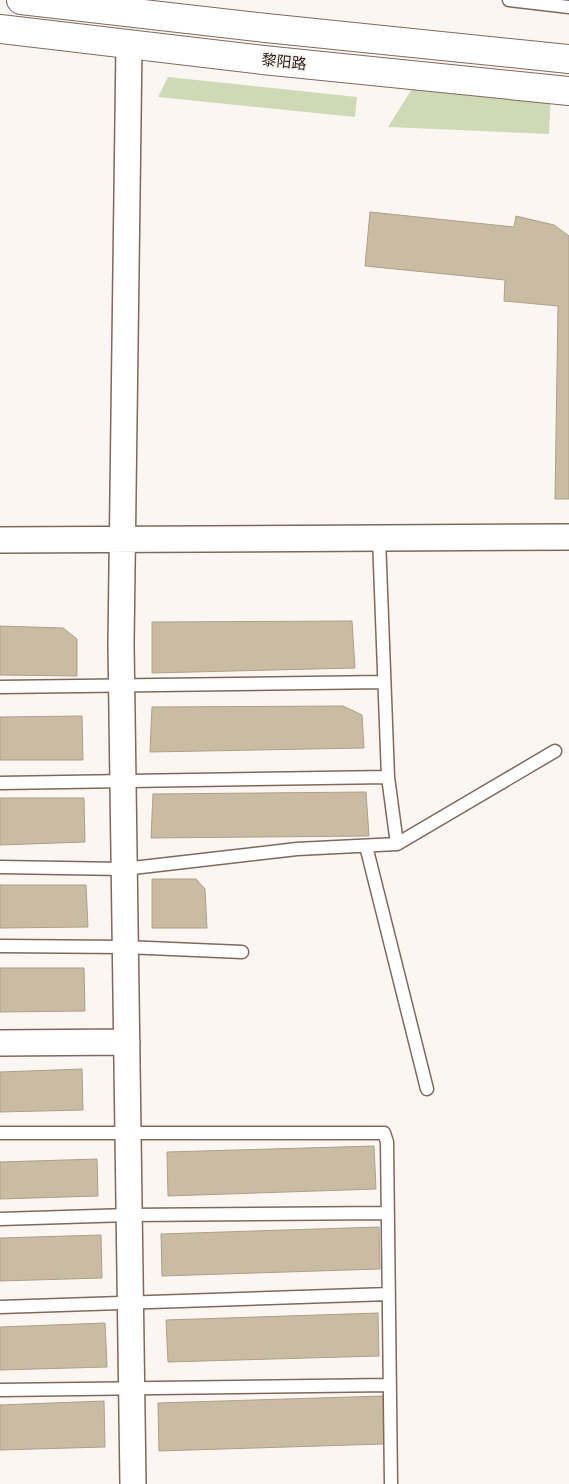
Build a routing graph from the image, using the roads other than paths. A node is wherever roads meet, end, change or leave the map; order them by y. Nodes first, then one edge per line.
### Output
1 (21, 0) edge
2 (509, 0) edge
3 (569, 7) edge
4 (0, 29) edge
5 (129, 44) junction
6 (569, 59) edge
7 (569, 90) edge
8 (569, 537) edge
9 (379, 538) junction
10 (122, 539) junction
11 (0, 540) edge
12 (384, 682) junction
13 (121, 686) junction
14 (0, 687) edge
15 (555, 750) dead end
16 (388, 777) junction
17 (123, 780) junction
18 (0, 782) edge
19 (397, 844) junction
20 (366, 846) junction
21 (0, 867) edge
22 (124, 869) junction
23 (0, 946) edge
24 (125, 946) junction
25 (242, 952) dead end
26 (126, 1042) junction
27 (0, 1043) edge
28 (427, 1090) dead end
29 (128, 1131) junction
30 (0, 1133) edge
31 (388, 1213) junction
32 (129, 1215) junction
33 (0, 1219) edge
34 (389, 1294) junction
35 (130, 1303) junction
36 (0, 1307) edge
37 (390, 1385) junction
38 (132, 1387) junction
39 (0, 1390) edge
40 (133, 1484) edge
41 (391, 1484) edge

1 - 6 main road
2 - 3 lane
4 - 5 main road, 黎阳路
5 - 7 main road, 黎阳路
5 - 10 street
8 - 9 street
9 - 10 street
9 - 12 lane
10 - 11 street
10 - 13 street
12 - 13 lane
12 - 16 lane
13 - 14 lane
13 - 17 street
15 - 19 lane
16 - 17 lane
16 - 19 lane
17 - 18 lane
17 - 22 street
19 - 20 lane
20 - 22 lane
20 - 28 lane
21 - 22 lane
22 - 24 street
23 - 24 lane
24 - 25 lane
24 - 26 street
26 - 27 street
26 - 29 street
29 - 30 lane
29 - 31 lane
29 - 32 street
31 - 32 lane
31 - 34 lane
32 - 33 lane
32 - 35 street
34 - 35 lane
34 - 37 lane
35 - 36 lane
35 - 38 street
37 - 38 lane
37 - 41 lane
38 - 39 lane
38 - 40 street

